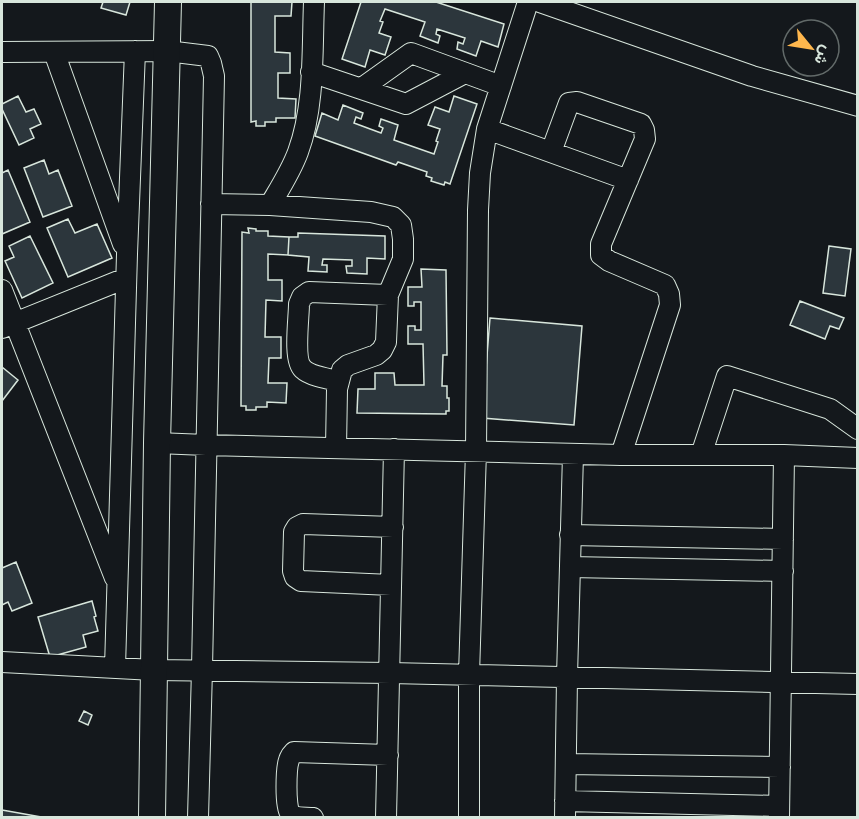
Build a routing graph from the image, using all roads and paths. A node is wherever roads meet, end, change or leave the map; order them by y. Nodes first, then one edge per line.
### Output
1 (168, 2) edge
2 (314, 2) edge
3 (528, 2) edge
4 (540, 2) edge
5 (135, 51) junction
6 (166, 51) junction
7 (2, 52) edge
8 (54, 52) junction
9 (311, 72) junction
10 (465, 73) junction
11 (501, 86) junction
12 (362, 88) junction
13 (858, 106) edge
14 (488, 129) junction
15 (551, 152) junction
16 (628, 180) junction
17 (211, 204) junction
18 (270, 204) junction
19 (127, 254) junction
20 (126, 278) junction
21 (2, 290) edge
22 (387, 296) junction
23 (8, 326) edge
24 (339, 381) junction
25 (858, 429) edge
26 (157, 443) junction
27 (206, 446) junction
28 (336, 448) junction
29 (394, 449) junction
30 (476, 451) junction
31 (573, 454) junction
32 (621, 455) junction
33 (701, 455) junction
34 (784, 455) junction
35 (858, 458) edge
36 (393, 527) junction
37 (570, 535) junction
38 (783, 539) junction
39 (570, 567) junction
40 (783, 571) junction
41 (117, 585) junction
42 (392, 585) junction
43 (3, 660) edge
44 (115, 668) junction
45 (202, 669) junction
46 (154, 670) junction
47 (390, 673) junction
48 (470, 675) junction
49 (567, 677) junction
50 (782, 682) junction
51 (858, 684) edge
52 (388, 755) junction
53 (566, 764) junction
54 (780, 767) junction
55 (565, 809) edge
56 (779, 812) edge
57 (152, 818) edge
58 (198, 818) edge
59 (313, 818) edge
60 (386, 818) edge
61 (469, 818) edge

1 - 6 main road
2 - 9 street
3 - 11 street
4 - 13 street
5 - 6 street
5 - 8 street
5 - 19 street
6 - 17 street
6 - 26 main road
7 - 8 street
8 - 19 street
9 - 12 street
9 - 18 street
10 - 11 street
10 - 12 street
10 - 12 street
11 - 14 street
14 - 15 street
14 - 30 street
15 - 16 street
15 - 16 street
16 - 32 street
17 - 18 street
17 - 27 street
18 - 22 street
19 - 20 street
20 - 23 street
20 - 41 street
21 - 23 street
22 - 24 street
22 - 24 street
23 - 41 street
24 - 28 street
25 - 33 street
26 - 27 street
26 - 46 main road
27 - 28 street
27 - 45 street
28 - 29 street
29 - 30 street
29 - 36 street
30 - 31 street
30 - 48 street
31 - 32 street
31 - 37 street
32 - 33 street
33 - 34 street
34 - 35 street
34 - 38 street
36 - 42 street
36 - 42 street
37 - 38 street
37 - 39 street
38 - 40 street
39 - 40 street
39 - 49 street
40 - 50 street
41 - 44 street
42 - 47 street
43 - 44 street
44 - 46 street
45 - 46 street
45 - 47 street
45 - 58 street
46 - 57 main road
47 - 48 street
47 - 52 street
48 - 49 street
48 - 61 street
49 - 50 street
49 - 53 street
50 - 51 street
50 - 54 street
52 - 59 street
52 - 60 street
53 - 54 street
53 - 55 street
54 - 56 street
55 - 56 street

